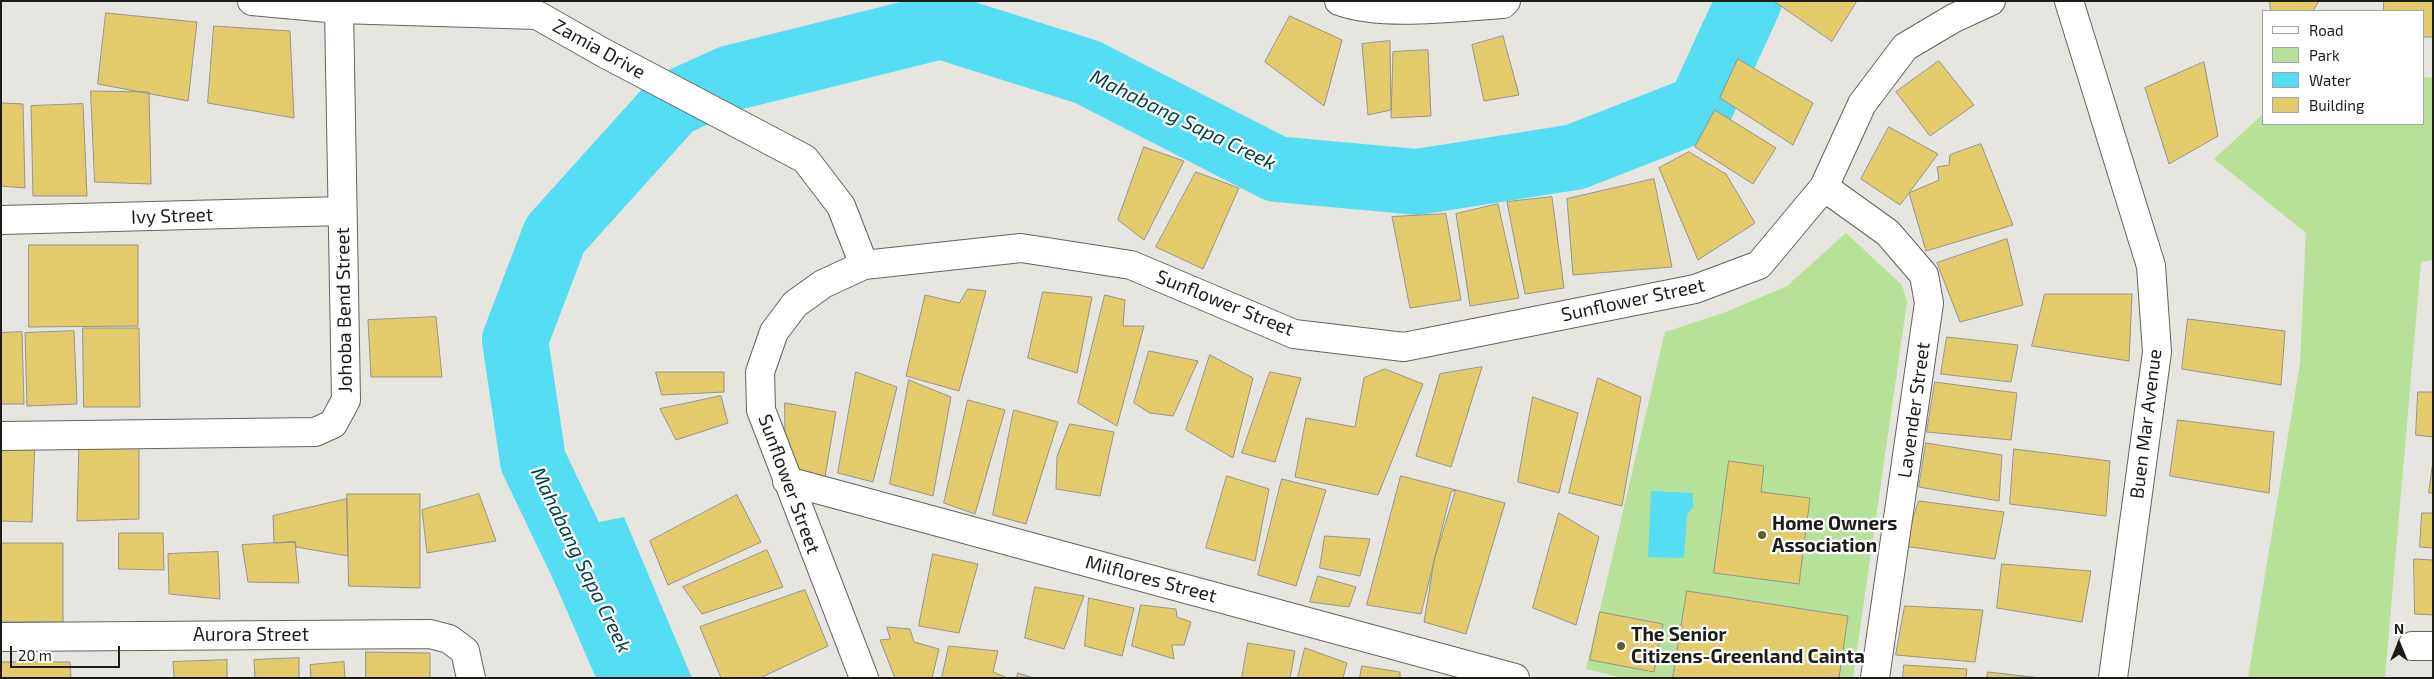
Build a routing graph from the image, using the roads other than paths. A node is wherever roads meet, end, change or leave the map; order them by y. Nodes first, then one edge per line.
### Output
1 (252, 1) edge
2 (1338, 1) edge
3 (1506, 1) edge
4 (1991, 1) edge
5 (2069, 1) edge
6 (1426, 5) edge
7 (339, 9) junction
8 (1824, 186) junction
9 (342, 211) junction
10 (1, 220) edge
11 (864, 265) junction
12 (1, 436) edge
13 (787, 481) junction
14 (1, 637) edge
15 (471, 678) edge
16 (864, 678) edge
17 (1515, 678) edge
18 (1875, 678) edge
19 (2113, 678) edge

1 - 7 street, Zamia Drive
2 - 6 street
3 - 6 street
4 - 8 street, Sunflower Street
5 - 19 street, Buen Mar Avenue
7 - 9 street, Johoba Bend Street
7 - 11 street, Zamia Drive
8 - 11 street, Sunflower Street
8 - 18 street, Lavender Street
9 - 10 street, Ivy Street
9 - 12 street, Johoba Bend Street
11 - 13 street, Sunflower Street
13 - 16 street, Sunflower Street
13 - 17 street, Milflores Street
14 - 15 street, Aurora Street

